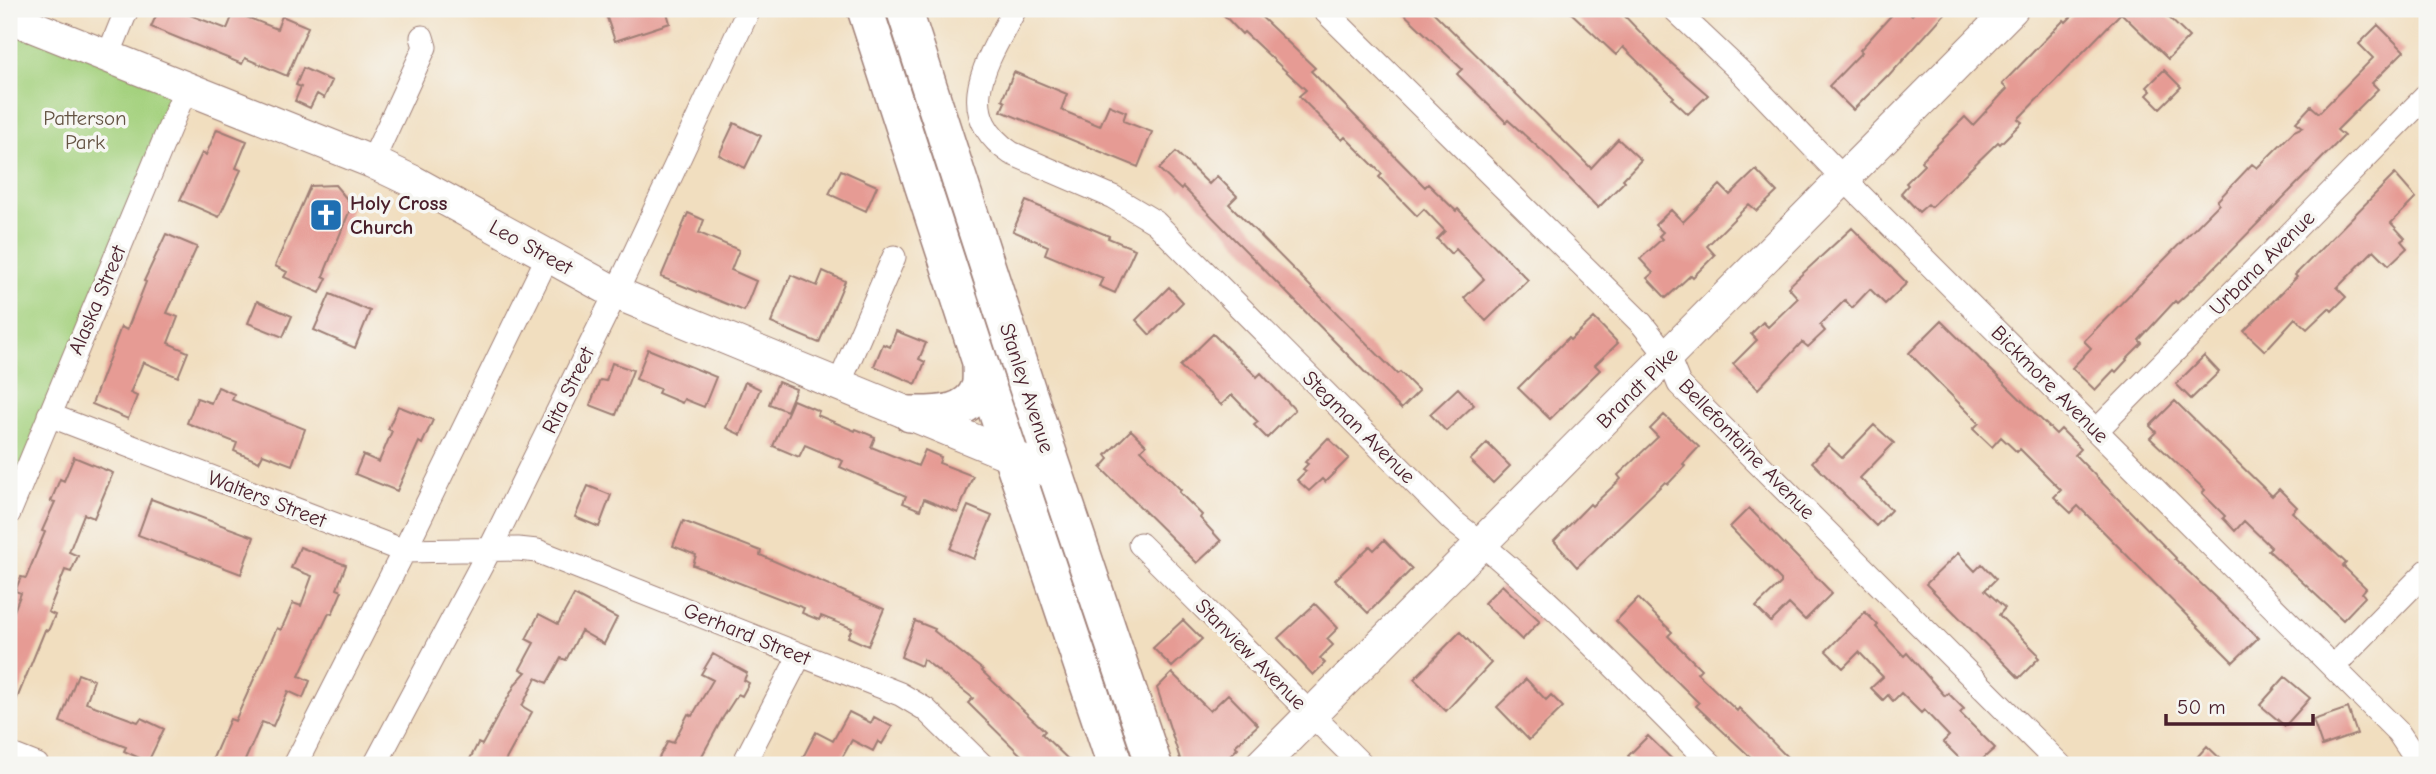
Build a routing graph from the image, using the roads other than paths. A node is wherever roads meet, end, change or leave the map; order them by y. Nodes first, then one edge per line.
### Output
1 (127, 9) edge
2 (749, 9) edge
3 (865, 9) edge
4 (904, 9) edge
5 (1015, 9) edge
6 (1324, 9) edge
7 (1674, 9) edge
8 (2012, 9) edge
9 (9, 17) edge
10 (422, 37) dead end
11 (108, 56) junction
12 (186, 88) junction
13 (2427, 95) edge
14 (372, 162) junction
15 (1844, 179) junction
16 (548, 256) junction
17 (894, 257) dead end
18 (616, 293) junction
19 (1668, 357) junction
20 (980, 364) junction
21 (839, 384) junction
22 (910, 414) junction
23 (50, 415) junction
24 (2097, 430) junction
25 (1010, 455) junction
26 (1056, 474) junction
27 (9, 513) edge
28 (1481, 543) junction
29 (1140, 544) dead end
30 (404, 551) junction
31 (489, 551) junction
32 (2427, 571) edge
33 (800, 655) junction
34 (2333, 667) junction
35 (1311, 715) junction
36 (9, 754) edge
37 (37, 765) edge
38 (295, 765) edge
39 (375, 765) edge
40 (743, 765) edge
41 (982, 765) edge
42 (1115, 765) edge
43 (1154, 765) edge
44 (1261, 765) edge
45 (1362, 765) edge
46 (1712, 765) edge
47 (2060, 765) edge
48 (2420, 765) edge

1 - 11 street
2 - 18 street, Rita Street
3 - 20 main road, Stanley Avenue
4 - 26 main road, Stanley Avenue
5 - 28 street, Stegman Avenue
6 - 19 street, Bellefontaine Avenue
7 - 15 street, Bickmore Avenue
8 - 15 street, Brandt Pike
9 - 11 street, Leo Street
10 - 14 street
11 - 12 street, Leo Street
12 - 14 street, Leo Street
12 - 23 street, Alaska Street
13 - 24 street, Urbana Avenue
14 - 16 street, Leo Street
15 - 19 street, Brandt Pike
15 - 24 street, Bickmore Avenue
16 - 18 street, Leo Street
16 - 30 street
17 - 21 street
18 - 21 street, Leo Street
18 - 31 street, Rita Street
19 - 28 street, Brandt Pike
19 - 47 street, Bellefontaine Avenue
20 - 22 main road
20 - 25 main road, Stanley Avenue
21 - 22 street, Leo Street
22 - 25 street, Leo Street
23 - 27 street, Alaska Street
23 - 30 street, Walters Street
24 - 34 street, Bickmore Avenue
25 - 26 street, Leo Street
25 - 42 main road, Stanley Avenue
26 - 43 main road, Stanley Avenue
28 - 35 street, Brandt Pike
28 - 46 street, Stegman Avenue
29 - 35 street, Stanview Avenue
30 - 31 street, Walters Street
30 - 38 street
31 - 33 street, Gerhard Street
31 - 39 street, Rita Street
32 - 34 street
33 - 40 street
33 - 41 street, Gerhard Street
34 - 48 street, Bickmore Avenue
35 - 44 street, Brandt Pike
35 - 45 street, Stanview Avenue
36 - 37 street

